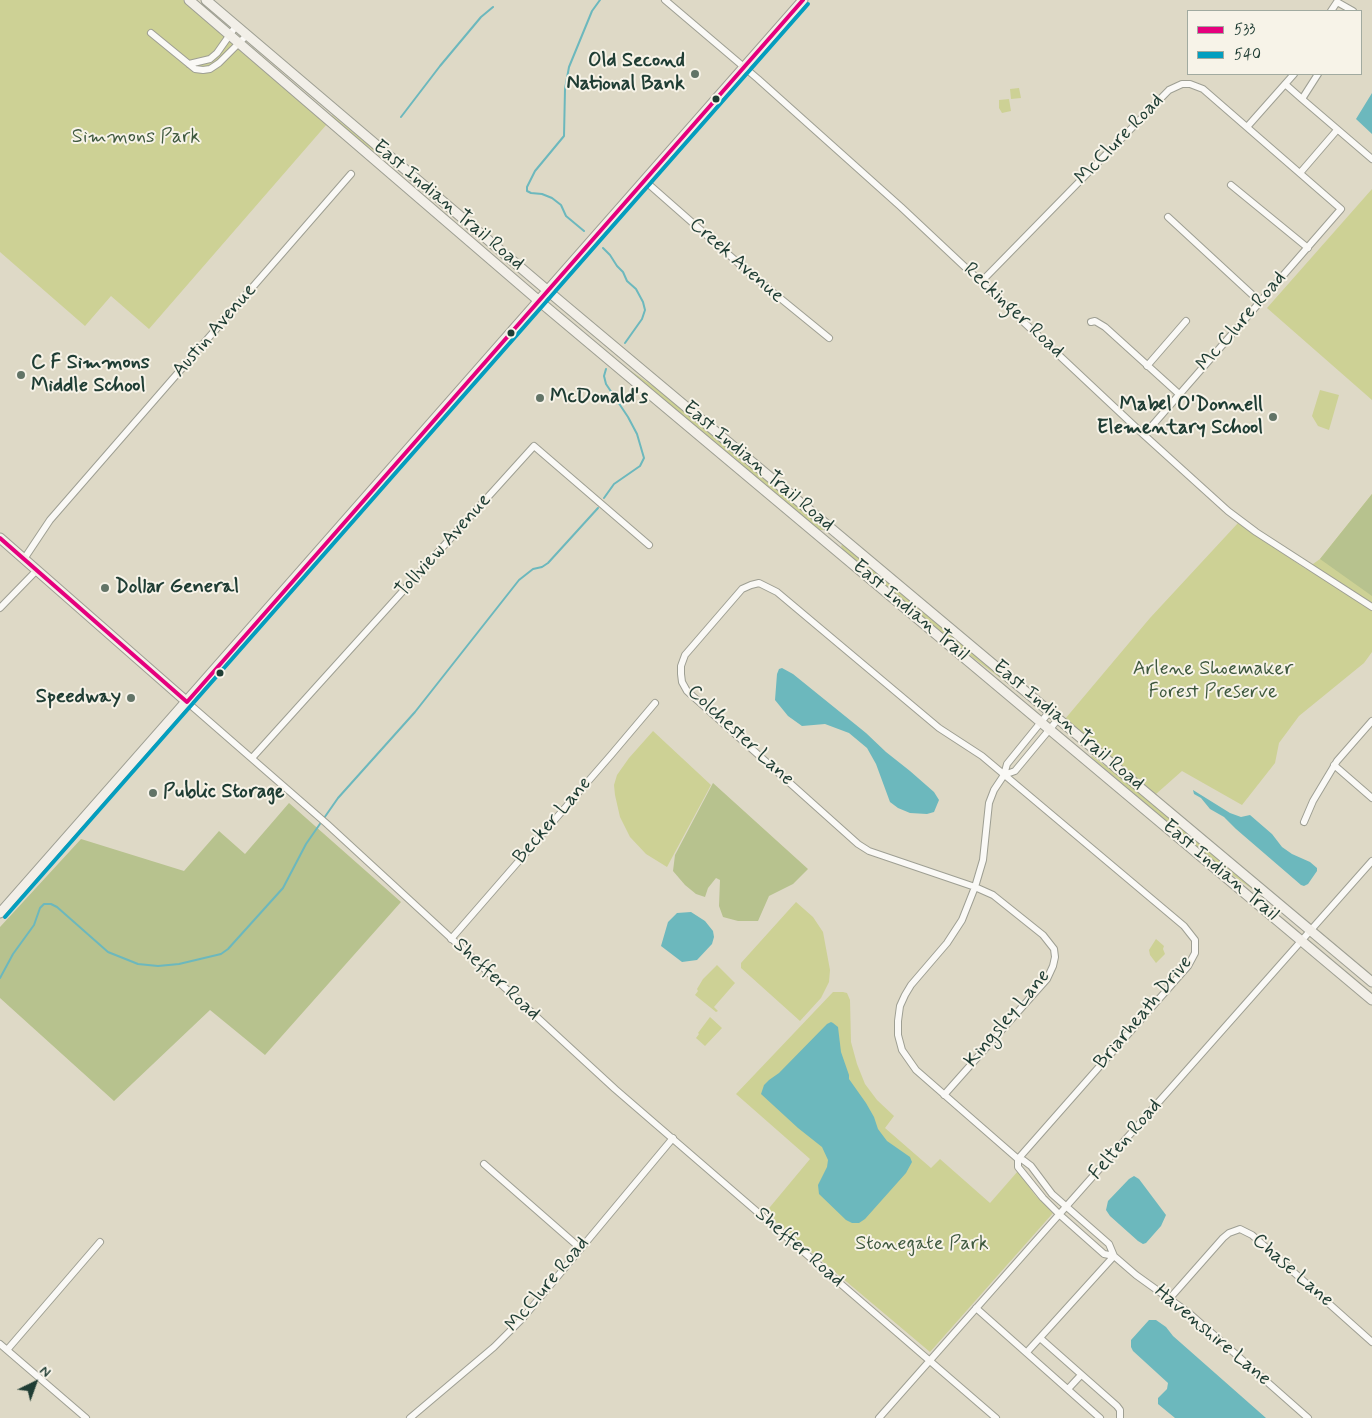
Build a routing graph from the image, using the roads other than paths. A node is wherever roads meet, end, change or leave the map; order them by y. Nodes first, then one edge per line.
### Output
1 (189, 0) edge
2 (206, 0) edge
3 (665, 0) edge
4 (803, 0) edge
5 (1332, 10) edge
6 (1351, 10) edge
7 (236, 26) junction
8 (151, 33) dead end
9 (229, 34) junction
10 (247, 35) junction
11 (239, 43) junction
12 (189, 64) junction
13 (744, 67) junction
14 (1293, 75) edge
15 (1317, 75) edge
16 (1285, 84) junction
17 (1302, 99) junction
18 (1247, 127) junction
19 (1337, 130) junction
20 (1372, 159) edge
21 (1300, 173) junction
22 (351, 174) dead end
23 (645, 181) junction
24 (1231, 185) dead end
25 (1340, 208) joint
26 (1168, 217) dead end
27 (1308, 248) junction
28 (981, 282) junction
29 (548, 291) junction
30 (540, 301) junction
31 (1259, 301) junction
32 (1186, 321) dead end
33 (1091, 322) dead end
34 (829, 338) dead end
35 (1147, 366) junction
36 (1179, 394) junction
37 (1144, 435) junction
38 (836, 532) junction
39 (0, 538) edge
40 (827, 542) junction
41 (649, 545) dead end
42 (24, 559) junction
43 (37, 570) junction
44 (1372, 607) edge
45 (0, 608) edge
46 (187, 702) junction
47 (655, 703) dead end
48 (1050, 711) junction
49 (1058, 718) junction
50 (1372, 721) edge
51 (1042, 722) junction
52 (1050, 729) junction
53 (252, 758) junction
54 (1334, 765) junction
55 (1004, 775) junction
56 (1372, 798) edge
57 (1304, 822) dead end
58 (1372, 862) edge
59 (975, 887) junction
60 (0, 913) edge
61 (1311, 930) junction
62 (451, 939) junction
63 (1302, 940) junction
64 (1372, 982) edge
65 (1372, 1000) edge
66 (944, 1095) junction
67 (673, 1138) junction
68 (1018, 1160) junction
69 (484, 1164) dead end
70 (1067, 1207) junction
71 (1060, 1215) junction
72 (100, 1242) dead end
73 (580, 1248) junction
74 (1114, 1256) junction
75 (1170, 1298) junction
76 (976, 1308) junction
77 (1040, 1338) junction
78 (1372, 1342) edge
79 (0, 1344) edge
80 (7, 1350) junction
81 (1027, 1352) junction
82 (930, 1362) junction
83 (1081, 1375) junction
84 (1068, 1389) junction
85 (86, 1418) edge
86 (410, 1418) edge
87 (879, 1418) edge
88 (996, 1418) edge
89 (1100, 1418) edge
90 (1120, 1418) edge
91 (1308, 1418) edge

1 - 9 main road, East Indian Trail Road
2 - 7 main road, East Indian Trail Road
3 - 13 street, Reckinger Road
4 - 13 main road
5 - 6 street
7 - 9 street
7 - 10 main road, East Indian Trail Road
8 - 12 street
9 - 11 main road, East Indian Trail Road
9 - 12 street
10 - 11 street
10 - 29 main road, East Indian Trail Road
11 - 12 street
11 - 30 main road, East Indian Trail Road
13 - 23 main road
13 - 28 street, Reckinger Road
14 - 16 street
15 - 17 street
16 - 17 street
16 - 18 street
17 - 19 street
18 - 21 street, McClure Road
18 - 28 street, McClure Road
19 - 20 street
19 - 21 street
21 - 25 street, McClure Road
22 - 42 street, Austin Avenue
23 - 29 main road
23 - 34 street, Creek Avenue
24 - 27 street
25 - 27 street, Mc Clure Road
26 - 31 street
27 - 31 street, Mc Clure Road
28 - 37 street, Reckinger Road
29 - 30 main road
29 - 38 main road, East Indian Trail Road
30 - 40 main road, East Indian Trail
30 - 46 main road
31 - 36 street, Mc Clure Road
32 - 35 street
33 - 35 street
35 - 36 street
36 - 37 street, Mc Clure Road
37 - 44 street, Reckinger Road
38 - 40 main road
38 - 48 main road, East Indian Trail Road
39 - 42 main road, Sheffer Road
40 - 51 main road, East Indian Trail
41 - 53 street, Tollview Avenue
42 - 43 main road, Sheffer Road
43 - 45 street
43 - 46 main road, Sheffer Road
46 - 53 street, Sheffer Road
46 - 60 main road
47 - 62 street, Becker Lane
48 - 49 main road, East Indian Trail Road
48 - 51 street, Havenshire Lane
49 - 52 street, Havenshire Lane
49 - 61 main road, East Indian Trail Road
50 - 54 street
51 - 52 main road, East Indian Trail
51 - 55 street, Havenshire Lane
52 - 55 street, Havenshire Lane
52 - 63 main road, East Indian Trail
53 - 62 street, Sheffer Road
54 - 56 street
54 - 57 street
55 - 59 street, Havenshire Lane
55 - 59 street, Colchester Lane
55 - 68 street, Briarheath Drive
58 - 61 street, Felten Road
59 - 66 street, Havenshire Lane
59 - 66 street, Kingsley Lane
61 - 63 street, Felten Road
61 - 64 main road
62 - 67 street, Sheffer Road
63 - 65 main road, East Indian Trail
63 - 70 street, Felten Road
66 - 68 street, Havenshire Lane
67 - 73 street, McClure Road
67 - 82 street, Sheffer Road
68 - 70 street, Havenshire Lane
68 - 71 street, Havenshire Lane
69 - 73 street
70 - 71 street, Felten Road
70 - 74 street, Havenshire Lane
71 - 74 street, Havenshire Lane
71 - 76 street, Felten Road
72 - 80 street
73 - 86 street, McClure Road
74 - 75 street, Havenshire Lane
74 - 77 street
75 - 78 street, Chase Lane
75 - 91 street, Havenshire Lane
76 - 81 street
76 - 82 street, Felten Road
77 - 81 street
77 - 83 street
79 - 80 street
80 - 85 street
81 - 84 street
82 - 87 street, Felten Road
82 - 88 street, Sheffer Road
83 - 84 street
83 - 90 street
84 - 89 street

